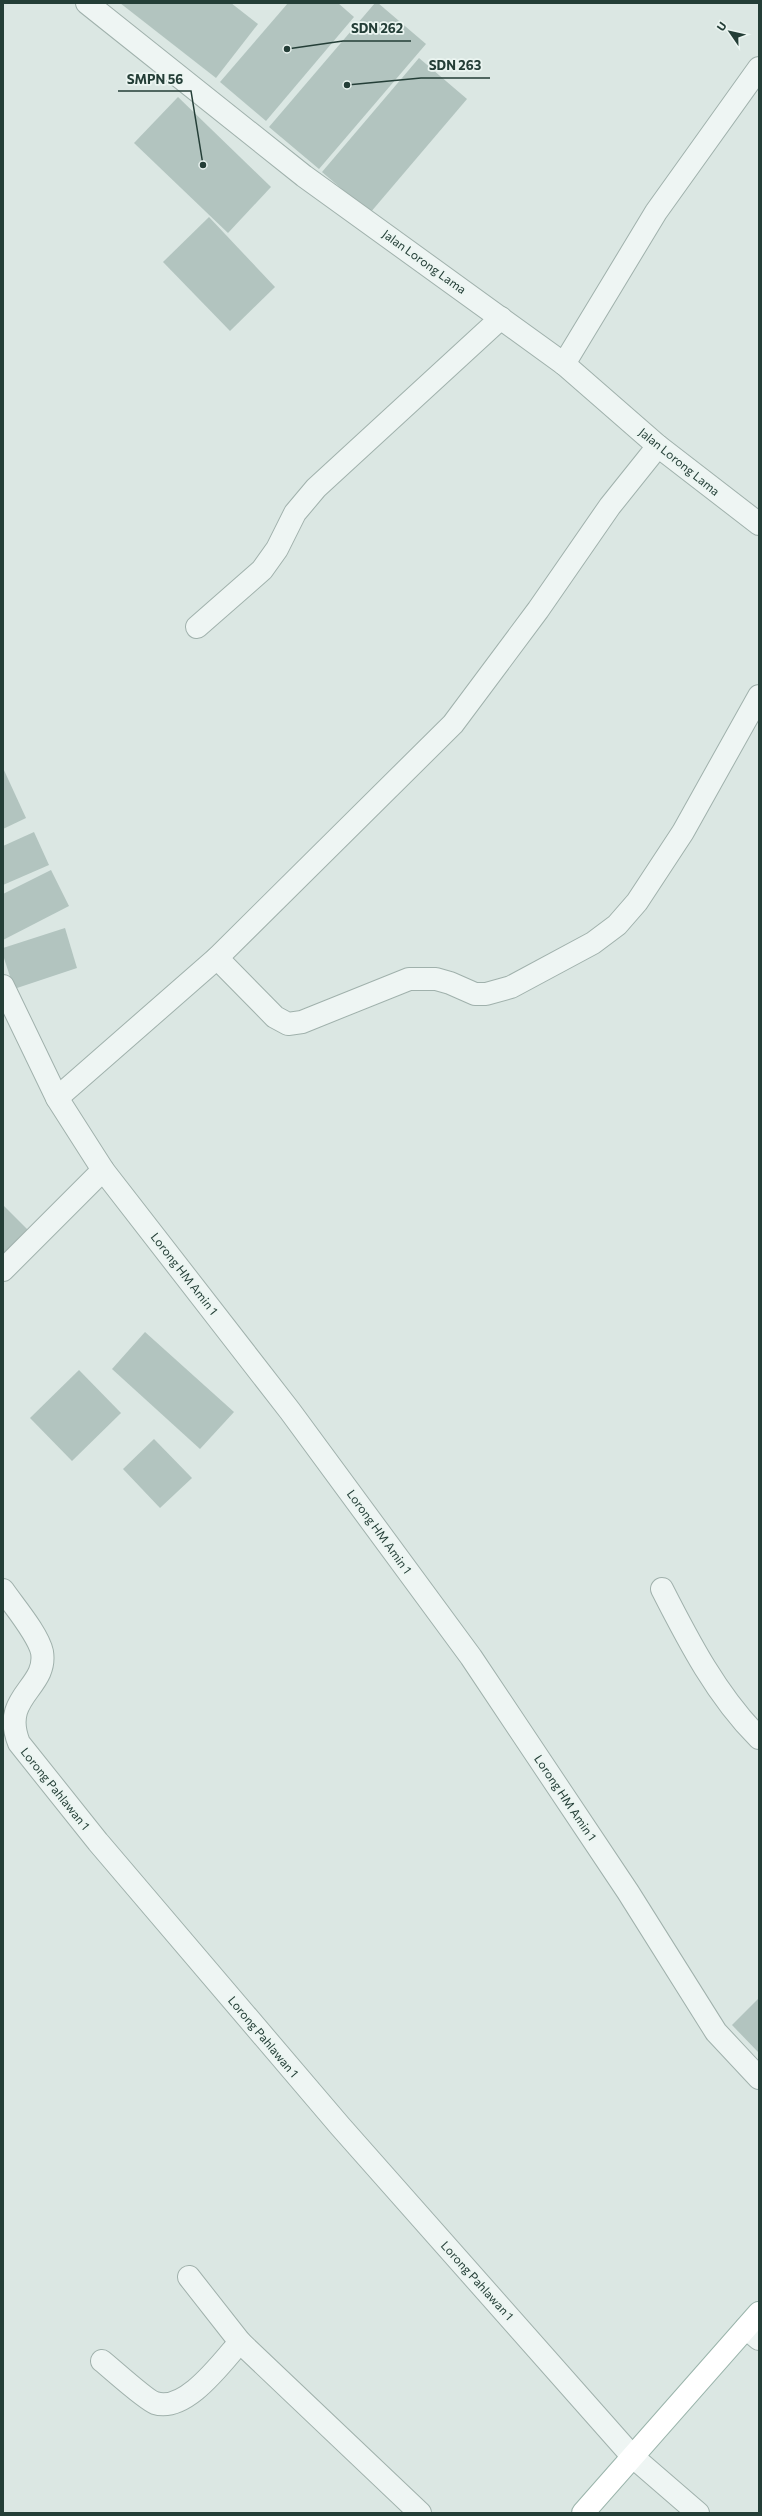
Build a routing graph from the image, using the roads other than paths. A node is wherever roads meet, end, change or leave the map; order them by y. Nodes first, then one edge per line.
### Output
1 (87, 3) edge
2 (759, 68) edge
3 (501, 318) junction
4 (564, 364) junction
5 (658, 446) junction
6 (759, 524) edge
7 (197, 627) dead end
8 (759, 696) edge
9 (217, 958) junction
10 (3, 986) edge
11 (57, 1098) junction
12 (103, 1170) junction
13 (3, 1270) edge
14 (662, 1589) dead end
15 (3, 1590) edge
16 (8, 1735) edge
17 (759, 1738) edge
18 (759, 2078) edge
19 (190, 2277) dead end
20 (755, 2327) edge
21 (240, 2342) junction
22 (102, 2361) dead end
23 (632, 2456) junction
24 (420, 2513) edge
25 (583, 2513) edge
26 (698, 2513) edge

1 - 3 street, Jalan Lorong Lama
2 - 4 street
3 - 4 street, Jalan Lorong Lama
3 - 7 street
4 - 5 street, Jalan Lorong Lama
5 - 6 street, Jalan Lorong Lama
5 - 9 street
8 - 9 street
9 - 11 street
10 - 11 street, Lorong HM Amin 1
11 - 12 street, Lorong HM Amin 1
12 - 13 street
12 - 18 street, Lorong HM Amin 1
14 - 17 street
15 - 16 street, Lorong Pahlawan 1
16 - 23 street, Lorong Pahlawan 1
19 - 21 street
20 - 23 main road
21 - 22 street
21 - 24 street
23 - 25 main road
23 - 26 street, Lorong Pahlawan 1

